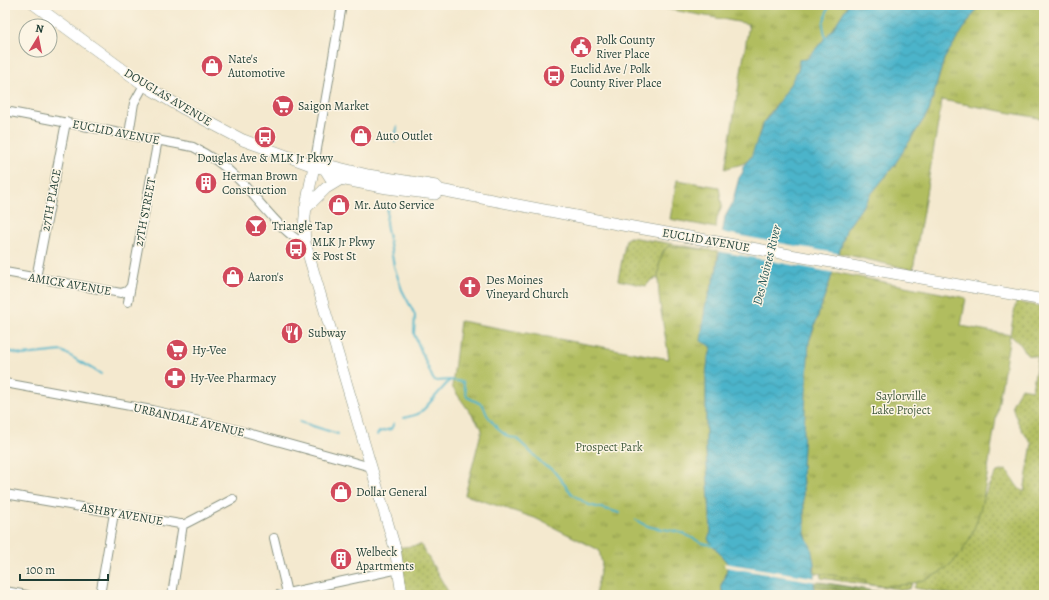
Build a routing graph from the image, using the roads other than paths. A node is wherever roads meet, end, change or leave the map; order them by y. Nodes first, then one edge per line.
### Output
1 (35, 5) edge
2 (342, 5) edge
3 (144, 85) junction
4 (5, 111) edge
5 (66, 122) junction
6 (129, 134) junction
7 (158, 139) junction
8 (314, 166) junction
9 (325, 169) junction
10 (341, 179) junction
11 (440, 190) junction
12 (305, 209) junction
13 (305, 243) junction
14 (5, 272) edge
15 (36, 278) junction
16 (131, 286) junction
17 (1044, 300) edge
18 (128, 302) dead end
19 (5, 383) edge
20 (371, 467) junction
21 (5, 494) edge
22 (233, 499) dead end
23 (114, 513) junction
24 (183, 524) junction
25 (274, 538) dead end
26 (399, 569) junction
27 (5, 591) edge
28 (287, 592) junction
29 (27, 595) edge
30 (100, 595) edge
31 (172, 595) edge
32 (278, 595) edge
33 (402, 595) edge

1 - 3 main road, DOUGLAS AVENUE
2 - 8 street
3 - 6 street
3 - 8 main road, DOUGLAS AVENUE
4 - 5 street, EUCLID AVENUE
5 - 6 street, EUCLID AVENUE
5 - 15 street, 27TH PLACE
6 - 7 street, EUCLID AVENUE
7 - 13 street, EUCLID AVENUE
7 - 16 street, 27TH STREET
8 - 9 main road, EUCLID AVENUE
8 - 12 main road
9 - 10 main road, EUCLID AVENUE
9 - 11 main road, EUCLID AVENUE
10 - 11 main road, EUCLID AVENUE
10 - 12 main road
11 - 17 main road, EUCLID AVENUE
12 - 13 main road
13 - 20 main road
14 - 15 street, AMICK AVENUE
15 - 16 street, AMICK AVENUE
16 - 18 street, 27TH STREET
19 - 20 street, URBANDALE AVENUE
20 - 26 main road
21 - 23 street, ASHBY AVENUE
22 - 24 street
23 - 24 street, ASHBY AVENUE
23 - 30 street
24 - 31 street
25 - 28 street
26 - 28 street
26 - 33 main road
27 - 29 street
28 - 32 street

